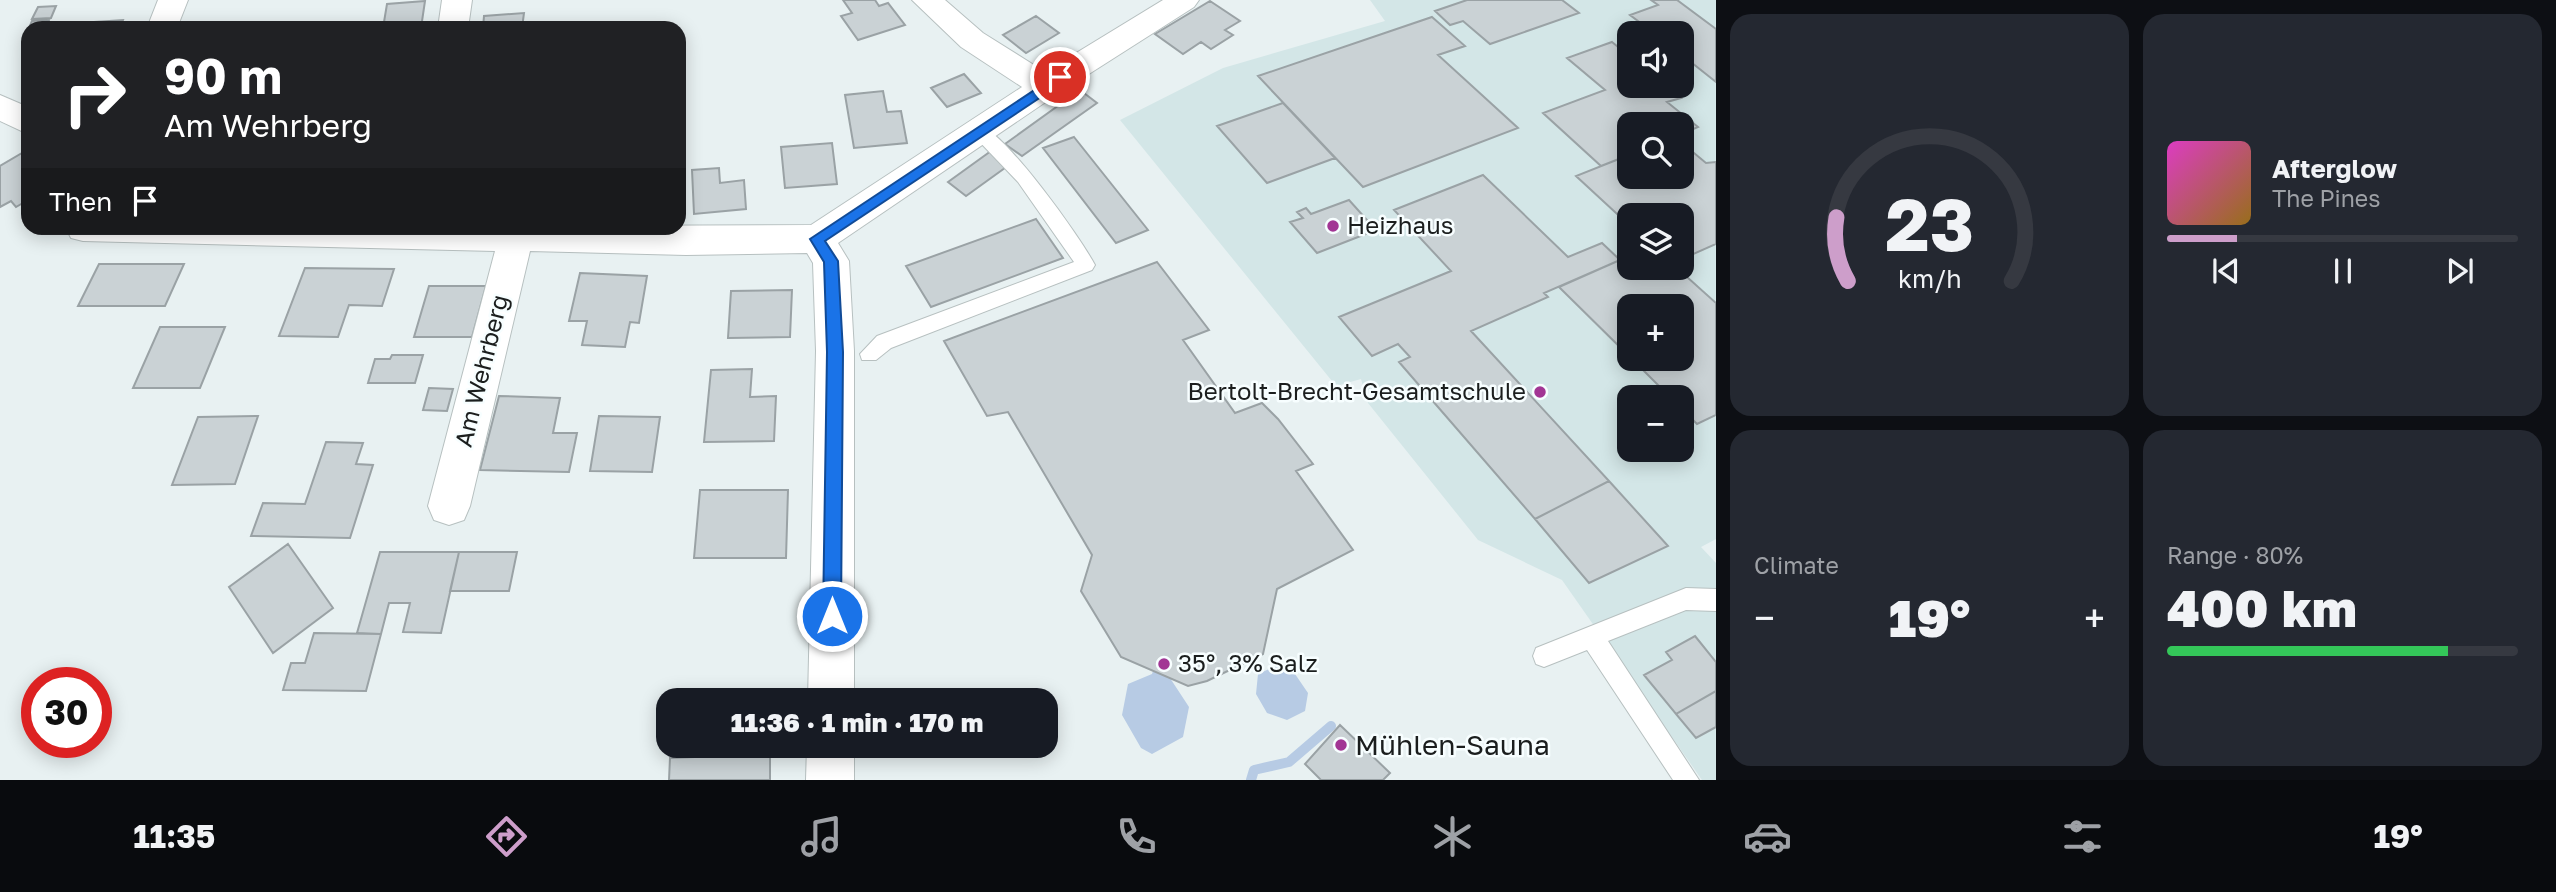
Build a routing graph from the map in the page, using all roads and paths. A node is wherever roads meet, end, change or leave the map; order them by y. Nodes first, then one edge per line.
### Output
1 (173, 0) edge
2 (457, 0) edge
3 (926, 0) edge
4 (1184, 0) edge
5 (165, 21) edge
6 (454, 21) edge
7 (1045, 87) junction
8 (0, 106) edge
9 (21, 118) edge
10 (979, 131) junction
11 (498, 235) edge
12 (516, 236) junction
13 (817, 239) junction
14 (869, 354) dead end
15 (449, 506) dead end
16 (1716, 600) edge
17 (1591, 636) junction
18 (1544, 656) dead end
19 (831, 688) edge
20 (831, 758) edge
21 (830, 780) edge
22 (1687, 780) edge

1 - 5 street
2 - 6 street
3 - 7 street
4 - 7 street
7 - 10 street
8 - 9 street
10 - 13 street
10 - 14 lane
11 - 12 street
12 - 13 street
12 - 15 street, Am Wehrberg
13 - 19 street
16 - 17 lane
17 - 18 lane
17 - 22 lane
20 - 21 street

